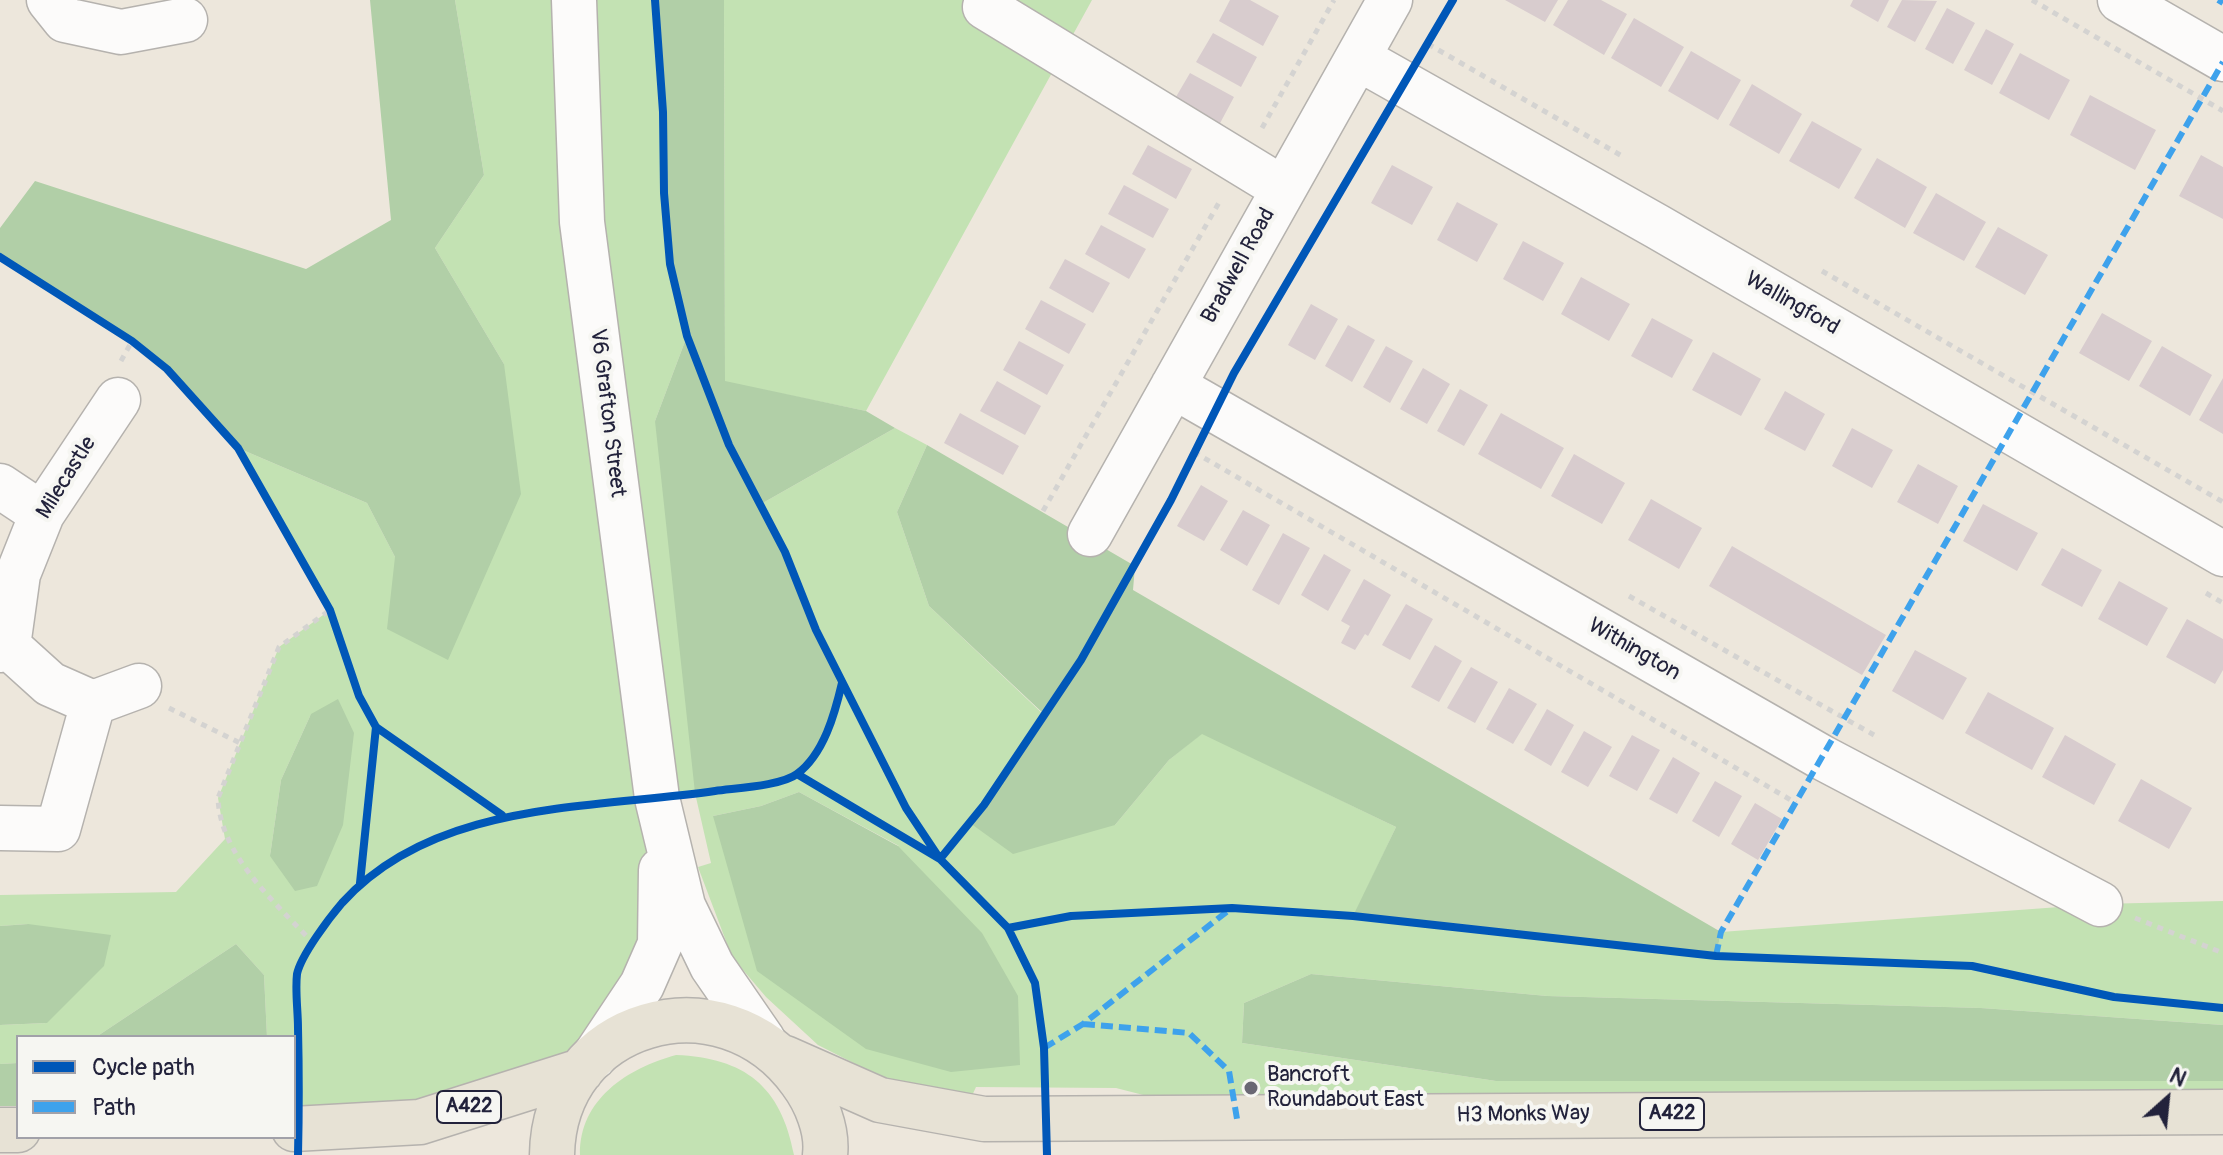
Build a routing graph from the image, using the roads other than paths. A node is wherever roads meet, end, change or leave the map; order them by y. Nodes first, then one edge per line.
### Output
1 (49, 0) edge
2 (574, 0) edge
3 (1390, 0) edge
4 (2120, 0) edge
5 (985, 7) dead end
6 (185, 20) dead end
7 (1358, 58) junction
8 (2223, 59) edge
9 (1282, 188) junction
10 (1173, 386) junction
11 (118, 400) dead end
12 (0, 486) edge
13 (42, 514) junction
14 (1090, 534) dead end
15 (2223, 554) edge
16 (4, 648) edge
17 (139, 686) road end
18 (93, 703) junction
19 (662, 824) junction
20 (0, 828) edge
21 (2100, 904) road end
22 (774, 1049) junction
23 (587, 1064) junction
24 (2223, 1112) edge
25 (296, 1129) edge
26 (552, 1155) edge
27 (825, 1155) edge

1 - 6 street
2 - 19 street, V6 Grafton Street
3 - 7 street, Bradwell Road
4 - 8 street
5 - 9 street
7 - 9 street, Bradwell Road
7 - 15 street, Wallingford
9 - 10 street, Bradwell Road
10 - 14 street, Bradwell Road
10 - 21 street, Withington
11 - 13 street, Milecastle
12 - 13 street
13 - 16 street, Milecastle
16 - 18 street
17 - 18 street
18 - 20 street
19 - 22 street, V6 Grafton Street
19 - 23 street, V6 Grafton Street
22 - 23 main road, A422
22 - 24 main road, H3 Monks Way / A422
22 - 27 main road
23 - 25 main road, A422
23 - 26 main road, A422

